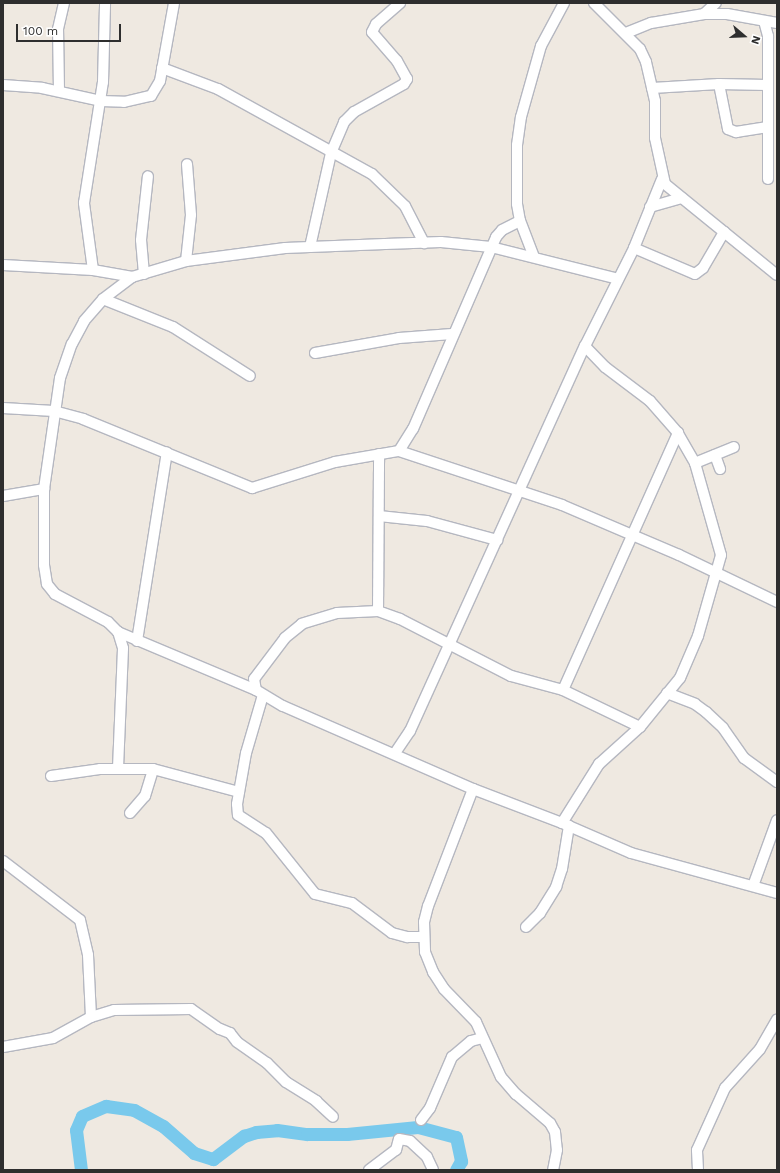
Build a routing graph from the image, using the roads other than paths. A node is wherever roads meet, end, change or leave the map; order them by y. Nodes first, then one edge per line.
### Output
1 (64, 3) edge
2 (105, 3) edge
3 (174, 3) edge
4 (400, 3) edge
5 (564, 3) edge
6 (594, 3) edge
7 (716, 3) edge
8 (704, 14) junction
9 (764, 21) junction
10 (777, 23) edge
11 (626, 33) junction
12 (772, 38) edge
13 (162, 68) junction
14 (719, 84) junction
15 (3, 85) edge
16 (652, 88) junction
17 (59, 91) junction
18 (770, 92) edge
19 (101, 101) junction
20 (768, 127) junction
21 (331, 152) junction
22 (187, 164) dead end
23 (148, 176) dead end
24 (662, 179) junction
25 (768, 179) dead end
26 (682, 198) junction
27 (650, 207) junction
28 (520, 221) junction
29 (724, 232) junction
30 (424, 243) junction
31 (310, 247) junction
32 (491, 247) junction
33 (634, 248) junction
34 (534, 257) junction
35 (186, 261) junction
36 (3, 265) edge
37 (93, 270) junction
38 (144, 274) junction
39 (777, 275) edge
40 (132, 277) junction
41 (618, 279) junction
42 (102, 299) junction
43 (452, 334) junction
44 (584, 346) junction
45 (315, 353) dead end
46 (250, 376) dead end
47 (3, 408) edge
48 (54, 411) junction
49 (678, 433) junction
50 (734, 448) dead end
51 (399, 451) junction
52 (167, 452) junction
53 (379, 454) junction
54 (716, 455) junction
55 (695, 463) junction
56 (720, 470) dead end
57 (44, 489) junction
58 (519, 490) junction
59 (3, 496) edge
60 (379, 516) junction
61 (632, 535) junction
62 (498, 540) junction
63 (718, 574) junction
64 (777, 602) edge
65 (378, 611) junction
66 (118, 632) junction
67 (137, 641) junction
68 (449, 646) junction
69 (563, 690) junction
70 (260, 693) junction
71 (667, 694) junction
72 (640, 727) junction
73 (395, 753) junction
74 (118, 768) junction
75 (152, 769) junction
76 (51, 776) dead end
77 (777, 782) edge
78 (473, 789) junction
79 (239, 792) junction
80 (130, 813) dead end
81 (777, 820) edge
82 (565, 824) junction
83 (3, 861) edge
84 (753, 886) junction
85 (777, 893) edge
86 (526, 927) dead end
87 (424, 937) junction
88 (91, 1017) junction
89 (777, 1019) edge
90 (482, 1038) junction
91 (3, 1046) edge
92 (333, 1117) dead end
93 (421, 1120) dead end
94 (369, 1170) edge
95 (433, 1170) edge
96 (553, 1170) edge
97 (698, 1170) edge

1 - 17 street
2 - 19 street
3 - 13 street
4 - 21 street
5 - 28 street
6 - 11 street
7 - 8 street
8 - 9 street
8 - 11 street
9 - 10 street
9 - 12 street
11 - 16 street
12 - 18 street
13 - 19 street
13 - 21 street
14 - 16 street
14 - 18 street
14 - 20 street
15 - 17 street
16 - 24 street
17 - 19 street
18 - 20 street
19 - 37 street
20 - 25 street
21 - 30 street
21 - 31 street
22 - 35 street
23 - 38 street
24 - 26 street
24 - 27 street
26 - 27 street
26 - 29 street
27 - 33 street
28 - 32 street
28 - 34 street
29 - 33 street
29 - 39 street
30 - 31 street
30 - 32 street
31 - 35 street
32 - 34 street
32 - 43 street
33 - 41 street
34 - 41 street
35 - 38 street
36 - 37 street
37 - 40 street
38 - 40 street
40 - 42 street
41 - 44 street
42 - 46 street
42 - 48 street
43 - 45 street
43 - 51 street
44 - 49 street
44 - 58 street
47 - 48 street
48 - 52 street
48 - 57 street
49 - 55 street
49 - 61 street
50 - 54 street
51 - 53 street
51 - 58 street
52 - 53 street
52 - 67 street
53 - 60 street
54 - 55 street
54 - 56 street
55 - 63 street
57 - 59 street
57 - 66 street
58 - 61 street
58 - 62 street
60 - 62 street
60 - 65 street
61 - 63 street
61 - 69 street
62 - 68 street
63 - 64 street
63 - 71 street
65 - 68 street
65 - 70 street
66 - 67 street
66 - 74 street
67 - 70 street
68 - 69 street
68 - 73 street
69 - 72 street
70 - 73 street
70 - 79 street
71 - 72 street
71 - 77 street
72 - 82 street
73 - 78 street
74 - 75 street
74 - 76 street
75 - 79 street
75 - 80 street
78 - 82 street
78 - 87 street
79 - 87 street
81 - 84 street
82 - 84 street
82 - 86 street
83 - 88 street
84 - 85 street
87 - 90 street
88 - 91 street
88 - 92 street
89 - 97 street
90 - 93 street
90 - 96 street
94 - 95 street

